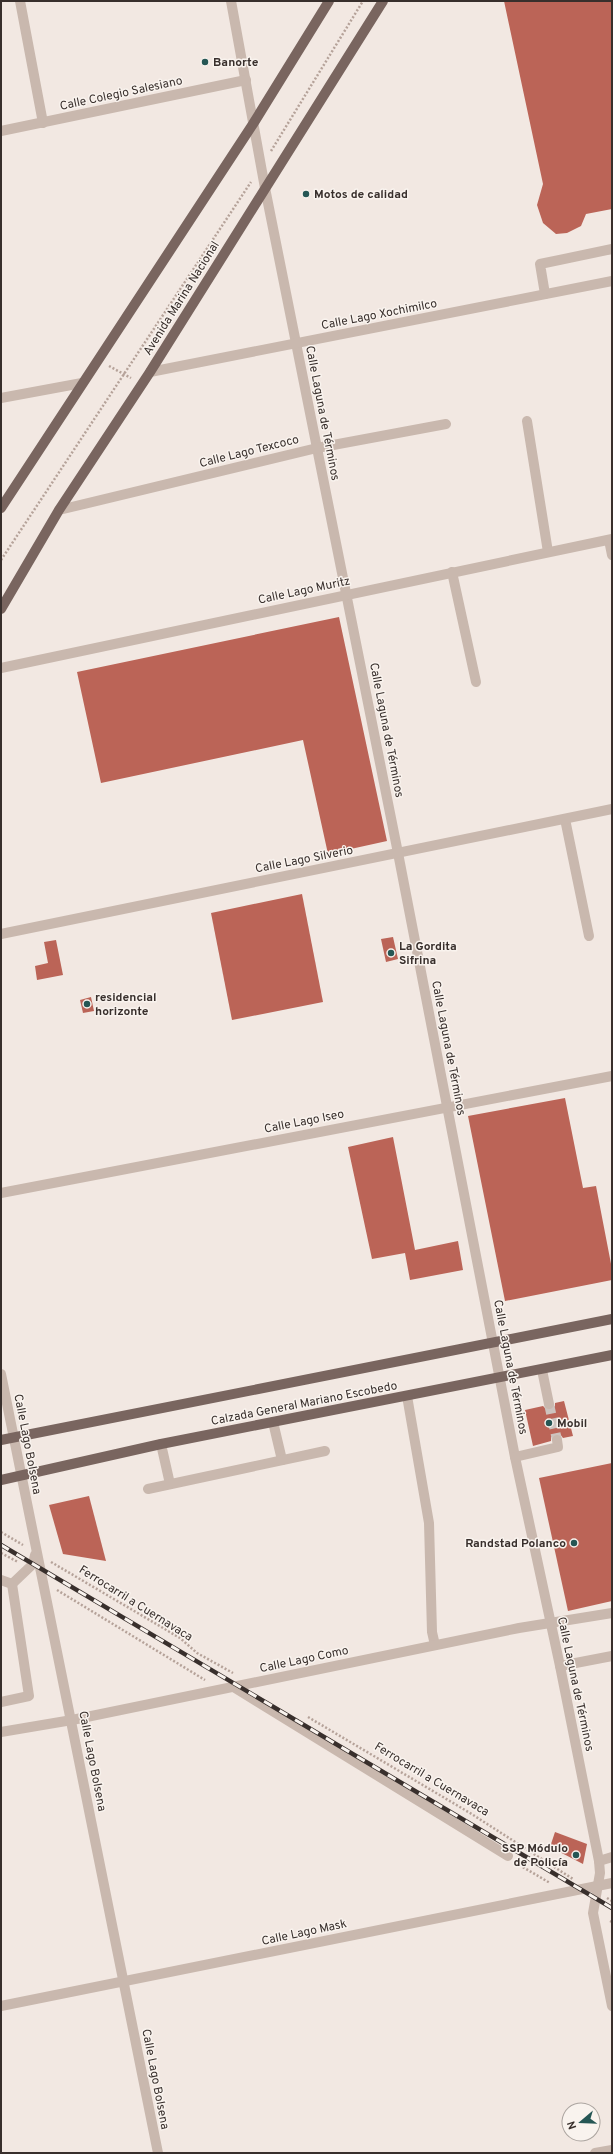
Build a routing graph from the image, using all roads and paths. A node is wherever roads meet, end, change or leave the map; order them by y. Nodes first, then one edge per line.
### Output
1 (20, 1) edge
2 (231, 1) edge
3 (328, 1) edge
4 (363, 1) edge
5 (383, 1) edge
6 (246, 80) junction
7 (43, 123) junction
8 (253, 124) junction
9 (1, 131) edge
10 (261, 166) junction
11 (265, 188) junction
12 (612, 250) edge
13 (612, 281) edge
14 (545, 294) junction
15 (296, 343) junction
16 (103, 362) dead end
17 (150, 372) junction
18 (135, 381) dead end
19 (82, 383) junction
20 (1, 398) edge
21 (527, 421) dead end
22 (446, 424) dead end
23 (317, 448) junction
24 (1, 508) edge
25 (59, 510) junction
26 (610, 539) edge
27 (548, 552) junction
28 (612, 555) edge
29 (1, 560) edge
30 (452, 572) junction
31 (346, 594) junction
32 (1, 609) edge
33 (1, 668) edge
34 (476, 682) dead end
35 (612, 809) edge
36 (565, 819) junction
37 (398, 853) junction
38 (1, 934) edge
39 (589, 936) dead end
40 (612, 1076) edge
41 (447, 1107) junction
42 (1, 1193) edge
43 (612, 1319) edge
44 (492, 1342) junction
45 (612, 1355) edge
46 (542, 1370) junction
47 (1, 1374) edge
48 (500, 1379) junction
49 (408, 1396) junction
50 (549, 1404) tunnel mouth
51 (273, 1422) junction
52 (13, 1438) junction
53 (1, 1440) edge
54 (557, 1440) dead end
55 (161, 1444) junction
56 (325, 1451) dead end
57 (515, 1457) junction
58 (282, 1460) junction
59 (20, 1476) junction
60 (1, 1480) edge
61 (170, 1484) junction
62 (148, 1489) dead end
63 (1, 1532) edge
64 (24, 1546) dead end
65 (36, 1553) junction
66 (48, 1560) dead end
67 (1, 1580) edge
68 (12, 1584) junction
69 (612, 1613) edge
70 (550, 1622) junction
71 (434, 1645) junction
72 (612, 1656) edge
73 (560, 1666) junction
74 (234, 1674) dead end
75 (232, 1686) junction
76 (1, 1702) edge
77 (302, 1713) dead end
78 (72, 1720) junction
79 (1, 1732) edge
80 (508, 1856) dead end
81 (612, 1858) edge
82 (599, 1861) junction
83 (575, 1879) dead end
84 (612, 1883) edge
85 (598, 1886) junction
86 (124, 1982) junction
87 (1, 2006) edge
88 (612, 2006) edge
89 (612, 2150) edge
90 (158, 2153) edge
91 (595, 2153) edge

1 - 7 street
2 - 6 street, Calle Laguna de Términos
3 - 8 main road
4 - 10 path
5 - 11 main road, Avenida Marina Nacional
6 - 7 street, Calle Colegio Salesiano
6 - 8 street, Calle Laguna de Términos
7 - 9 street, Calle Colegio Salesiano
8 - 10 street, Calle Laguna de Términos
8 - 19 main road
10 - 11 street, Calle Laguna de Términos
10 - 29 path
11 - 15 street, Calle Laguna de Términos
11 - 17 main road, Avenida Marina Nacional
12 - 14 street
13 - 14 street, Calle Lago Xochimilco
14 - 15 street, Calle Lago Xochimilco
15 - 17 street, Calle Lago Xochimilco
15 - 23 street, Calle Laguna de Términos
16 - 18 path
17 - 25 main road, Avenida Marina Nacional
19 - 20 street
19 - 24 main road
21 - 27 street
22 - 23 street, Calle Lago Texcoco
23 - 25 street, Calle Lago Texcoco
23 - 31 street, Calle Laguna de Términos
25 - 32 main road, Avenida Marina Nacional
26 - 27 street, Calle Lago Muritz
26 - 28 street
27 - 30 street, Calle Lago Muritz
30 - 31 street, Calle Lago Muritz
30 - 34 street
31 - 33 street, Calle Lago Muritz
31 - 37 street, Calle Laguna de Términos
35 - 36 street, Calle Lago Silverio
36 - 37 street, Calle Lago Silverio
36 - 39 street
37 - 38 street, Calle Lago Silverio
37 - 41 street, Calle Laguna de Términos
40 - 41 street, Calle Lago Iseo
41 - 42 street, Calle Lago Iseo
41 - 44 street, Calle Laguna de Términos
43 - 44 main road, Calzada General Mariano Escobedo
44 - 48 street, Calle Laguna de Términos
44 - 52 main road, Calzada General Mariano Escobedo
45 - 46 main road, Calzada General Mariano Escobedo
46 - 48 main road, Calzada General Mariano Escobedo
46 - 50 street
47 - 52 street, Calle Lago Bolsena
48 - 49 main road, Calzada General Mariano Escobedo
48 - 57 street, Calle Laguna de Términos
49 - 51 main road, Calzada General Mariano Escobedo
49 - 71 street
51 - 55 main road, Calzada General Mariano Escobedo
51 - 58 street
52 - 53 main road, Calzada General Mariano Escobedo
52 - 59 street, Calle Lago Bolsena
54 - 57 street
55 - 59 main road, Calzada General Mariano Escobedo
55 - 61 street
56 - 58 street
57 - 70 street, Calle Laguna de Términos
58 - 61 street
59 - 60 main road, Calzada General Mariano Escobedo
59 - 65 street, Calle Lago Bolsena
61 - 62 street
63 - 64 path
65 - 68 street
65 - 78 street, Calle Lago Bolsena
66 - 74 path, Ferrocarril a Cuernavaca
67 - 68 street
68 - 76 street
69 - 70 street, Calle Lago Como
70 - 71 street, Calle Lago Como
70 - 73 street, Calle Laguna de Términos
71 - 75 street, Calle Lago Como
72 - 73 street
73 - 82 street, Calle Laguna de Términos
75 - 78 street, Calle Lago Como
75 - 80 street
77 - 83 path, Ferrocarril a Cuernavaca
78 - 79 street, Calle Lago Como
78 - 86 street, Calle Lago Bolsena
81 - 82 street
82 - 85 street, Calle Laguna de Términos
84 - 85 street, Calle Lago Mask
85 - 86 street, Calle Lago Mask
85 - 88 street, Calle Laguna de Términos
86 - 87 street, Calle Lago Mask
86 - 90 street, Calle Lago Bolsena
89 - 91 street

